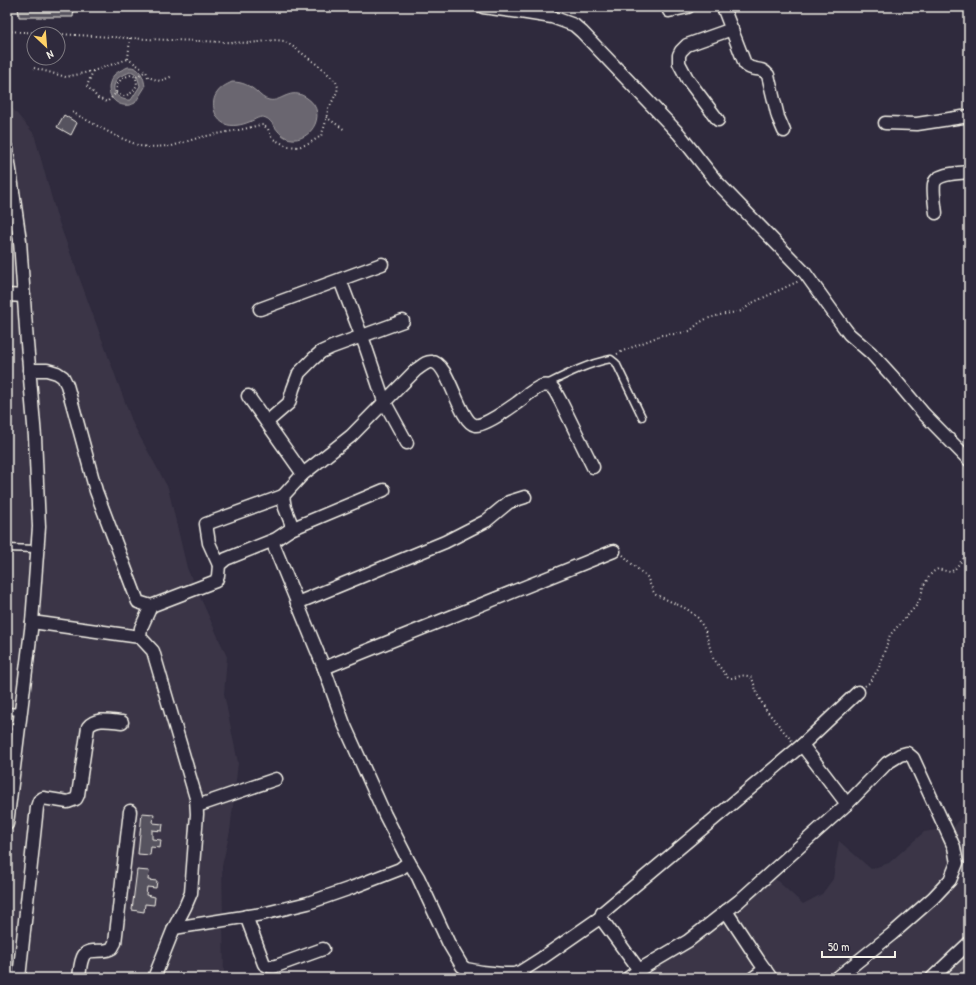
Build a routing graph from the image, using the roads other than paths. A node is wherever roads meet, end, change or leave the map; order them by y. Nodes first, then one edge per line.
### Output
1 (483, 7) edge
2 (688, 7) edge
3 (723, 7) edge
4 (669, 11) dead end
5 (732, 28) junction
6 (969, 116) edge
7 (718, 120) dead end
8 (885, 123) dead end
9 (784, 131) dead end
10 (7, 149) edge
11 (969, 172) edge
12 (936, 213) dead end
13 (382, 264) dead end
14 (340, 280) junction
15 (7, 295) edge
16 (24, 296) junction
17 (260, 309) dead end
18 (402, 321) dead end
19 (361, 336) junction
20 (29, 370) junction
21 (544, 385) junction
22 (248, 396) dead end
23 (384, 401) junction
24 (642, 417) dead end
25 (267, 422) junction
26 (407, 443) dead end
27 (969, 460) edge
28 (593, 467) dead end
29 (304, 474) junction
30 (384, 490) dead end
31 (283, 496) junction
32 (525, 497) dead end
33 (291, 528) junction
34 (272, 541) junction
35 (7, 548) edge
36 (38, 549) junction
37 (614, 551) road end
38 (219, 565) junction
39 (297, 603) junction
40 (151, 606) junction
41 (32, 622) junction
42 (140, 637) junction
43 (324, 668) junction
44 (858, 692) road end
45 (7, 711) edge
46 (21, 712) junction
47 (122, 722) dead end
48 (800, 746) junction
49 (276, 779) dead end
50 (846, 804) junction
51 (197, 806) junction
52 (130, 811) dead end
53 (7, 824) edge
54 (409, 862) junction
55 (726, 911) junction
56 (246, 916) junction
57 (601, 917) junction
58 (174, 928) junction
59 (969, 943) edge
60 (323, 949) dead end
61 (639, 970) junction
62 (768, 974) edge
63 (19, 978) edge
64 (79, 978) edge
65 (154, 978) edge
66 (628, 978) edge
67 (753, 978) edge
68 (836, 978) edge
69 (932, 978) edge

1 - 27 street
2 - 4 street
3 - 5 street
5 - 7 street
5 - 9 street
6 - 8 street
10 - 16 street
11 - 12 street
13 - 14 street
14 - 17 street
14 - 19 street
15 - 16 street
16 - 20 street
18 - 19 street
19 - 23 street
19 - 25 street
20 - 36 street
20 - 40 street
21 - 23 street
21 - 24 lane
21 - 28 street
22 - 25 street
23 - 26 street
23 - 29 street
25 - 29 street
29 - 31 street
30 - 33 street
31 - 33 street
31 - 38 street
32 - 39 street
33 - 34 street
34 - 38 street
34 - 39 street
35 - 36 lane
36 - 41 street
37 - 43 street
38 - 40 street
39 - 43 street
40 - 42 street
41 - 42 street
41 - 46 street
42 - 51 street
43 - 54 street
44 - 48 street
45 - 46 lane
46 - 53 street
47 - 63 street
48 - 50 street
48 - 57 street
49 - 51 street
50 - 55 street
50 - 68 street
51 - 58 street
52 - 64 street
54 - 56 street
54 - 57 street
55 - 61 street
55 - 62 street
56 - 58 street
56 - 60 street
57 - 61 street
58 - 65 street
59 - 69 street
61 - 66 street
62 - 67 street

